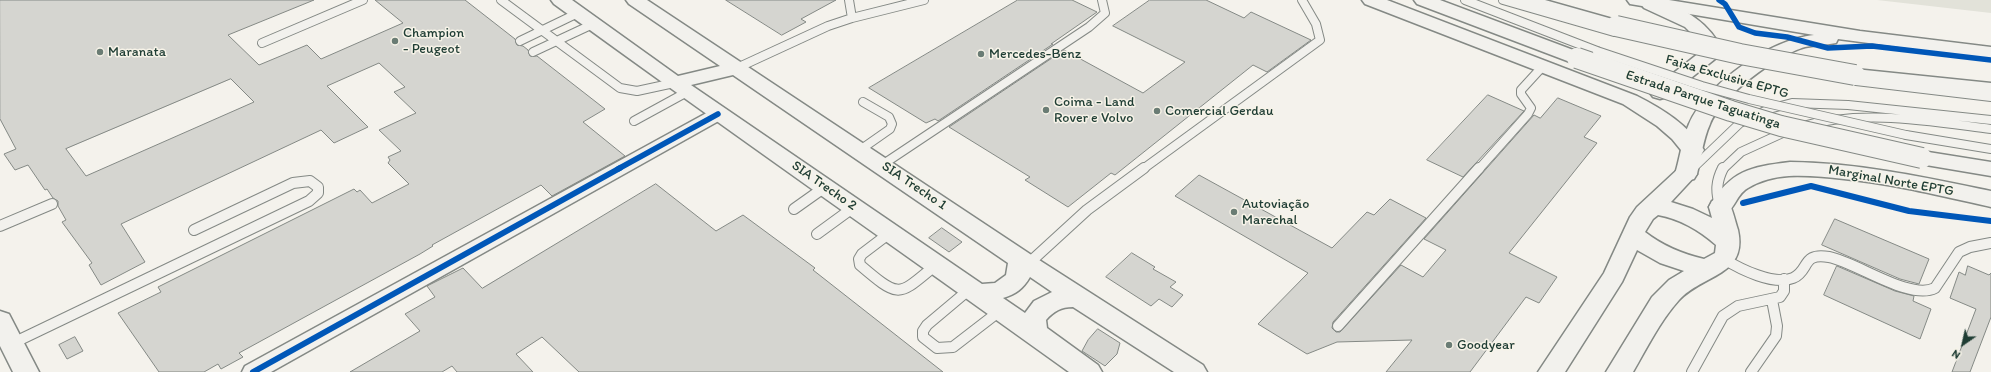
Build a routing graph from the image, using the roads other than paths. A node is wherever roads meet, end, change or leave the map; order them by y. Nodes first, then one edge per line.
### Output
1 (363, 0) edge
2 (501, 0) edge
3 (560, 0) edge
4 (635, 0) edge
5 (849, 0) edge
6 (924, 0) edge
7 (1102, 0) edge
8 (1302, 0) edge
9 (1371, 0) edge
10 (1423, 0) edge
11 (1465, 0) edge
12 (1503, 0) edge
13 (1525, 0) edge
14 (1643, 2) edge
15 (852, 18) junction
16 (585, 19) junction
17 (1615, 29) junction
18 (542, 30) junction
19 (1860, 37) junction
20 (520, 41) dead end
21 (556, 41) junction
22 (262, 43) dead end
23 (532, 52) dead end
24 (1991, 53) edge
25 (1543, 66) junction
26 (737, 68) junction
27 (1855, 78) junction
28 (681, 87) junction
29 (1991, 88) edge
30 (1991, 97) edge
31 (1630, 100) junction
32 (863, 102) dead end
33 (718, 114) junction
34 (1991, 120) edge
35 (634, 121) dead end
36 (1991, 129) edge
37 (1991, 149) edge
38 (860, 150) junction
39 (1693, 150) junction
40 (882, 165) junction
41 (1991, 169) edge
42 (1686, 174) junction
43 (825, 187) junction
44 (1991, 199) edge
45 (52, 204) dead end
46 (1654, 206) junction
47 (854, 207) junction
48 (1720, 207) junction
49 (794, 208) dead end
50 (0, 226) edge
51 (194, 230) dead end
52 (891, 232) junction
53 (816, 234) dead end
54 (1634, 236) junction
55 (1991, 243) edge
56 (1720, 257) junction
57 (1024, 261) junction
58 (937, 264) junction
59 (1784, 279) junction
60 (974, 291) junction
61 (1081, 298) junction
62 (1772, 300) junction
63 (1001, 310) junction
64 (0, 321) edge
65 (1338, 326) dead end
66 (1038, 337) junction
67 (11, 344) junction
68 (26, 372) edge
69 (253, 372) edge
70 (1089, 372) edge
71 (1194, 372) edge
72 (1551, 372) edge
73 (1619, 372) edge
74 (1692, 372) edge
75 (1751, 372) edge

1 - 22 lane
2 - 18 lane
3 - 16 main road, SIA Trecho 2
4 - 26 main road, SIA Trecho 1
5 - 15 lane
6 - 15 lane
7 - 40 lane
8 - 57 lane
9 - 25 main road
10 - 41 main road, Estrada Parque Taguatinga, bridge
11 - 37 lane, Faixa Exclusiva EPTG, bridge
12 - 17 lane
13 - 17 main road
14 - 19 main road
14 - 31 main road
15 - 26 lane
16 - 18 lane
16 - 21 lane
16 - 28 main road, SIA Trecho 2
17 - 27 main road, bridge
18 - 20 lane
18 - 21 lane
19 - 24 main road
19 - 39 main road
21 - 23 lane
21 - 28 lane
25 - 31 main road
25 - 65 lane
26 - 28 main road
26 - 38 main road, SIA Trecho 1
27 - 29 main road
27 - 30 lane
28 - 33 main road, SIA Trecho 2
28 - 35 lane
31 - 39 main road
32 - 38 lane
33 - 43 main road, SIA Trecho 2
33 - 69 street
34 - 42 lane
36 - 48 lane
38 - 40 main road, SIA Trecho 1
39 - 42 main road
40 - 57 main road, SIA Trecho 1
42 - 46 main road
43 - 47 main road, SIA Trecho 2
43 - 49 lane
44 - 48 main road, Marginal Norte EPTG
45 - 50 lane
46 - 54 main road
46 - 56 main road
47 - 52 main road, SIA Trecho 2
47 - 53 lane
48 - 56 main road
51 - 67 lane
52 - 58 main road, SIA Trecho 2
52 - 58 lane
54 - 56 main road
54 - 72 main road
55 - 59 lane
56 - 59 lane
56 - 73 main road
57 - 60 main road
57 - 61 main road, SIA Trecho 1
58 - 60 main road, SIA Trecho 2
59 - 62 lane
60 - 63 main road, SIA Trecho 2
60 - 63 lane
61 - 66 main road
61 - 71 main road, SIA Trecho 1
62 - 74 lane
62 - 75 lane
63 - 66 main road, SIA Trecho 2
64 - 67 main road
66 - 70 main road, SIA Trecho 2
67 - 68 main road

